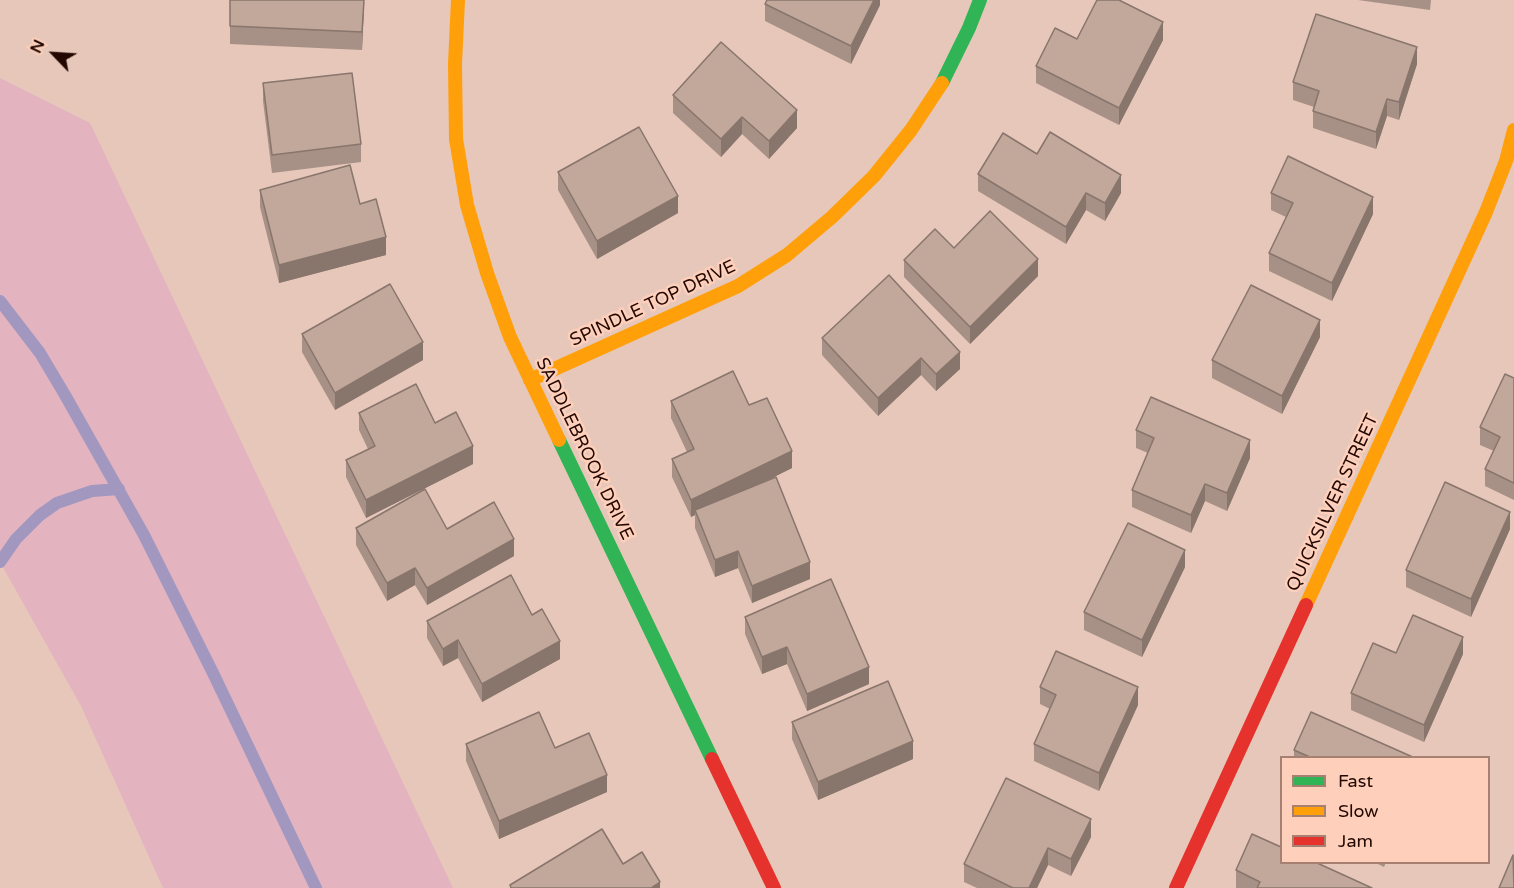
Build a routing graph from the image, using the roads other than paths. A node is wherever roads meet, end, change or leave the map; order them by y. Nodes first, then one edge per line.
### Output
1 (458, 0) edge
2 (980, 0) edge
3 (1514, 130) edge
4 (530, 380) junction
5 (774, 888) edge
6 (1176, 888) edge

1 - 4 street, SADDLEBROOK DRIVE
2 - 4 street, SPINDLE TOP DRIVE
3 - 6 street, QUICKSILVER STREET
4 - 5 street, SADDLEBROOK DRIVE

